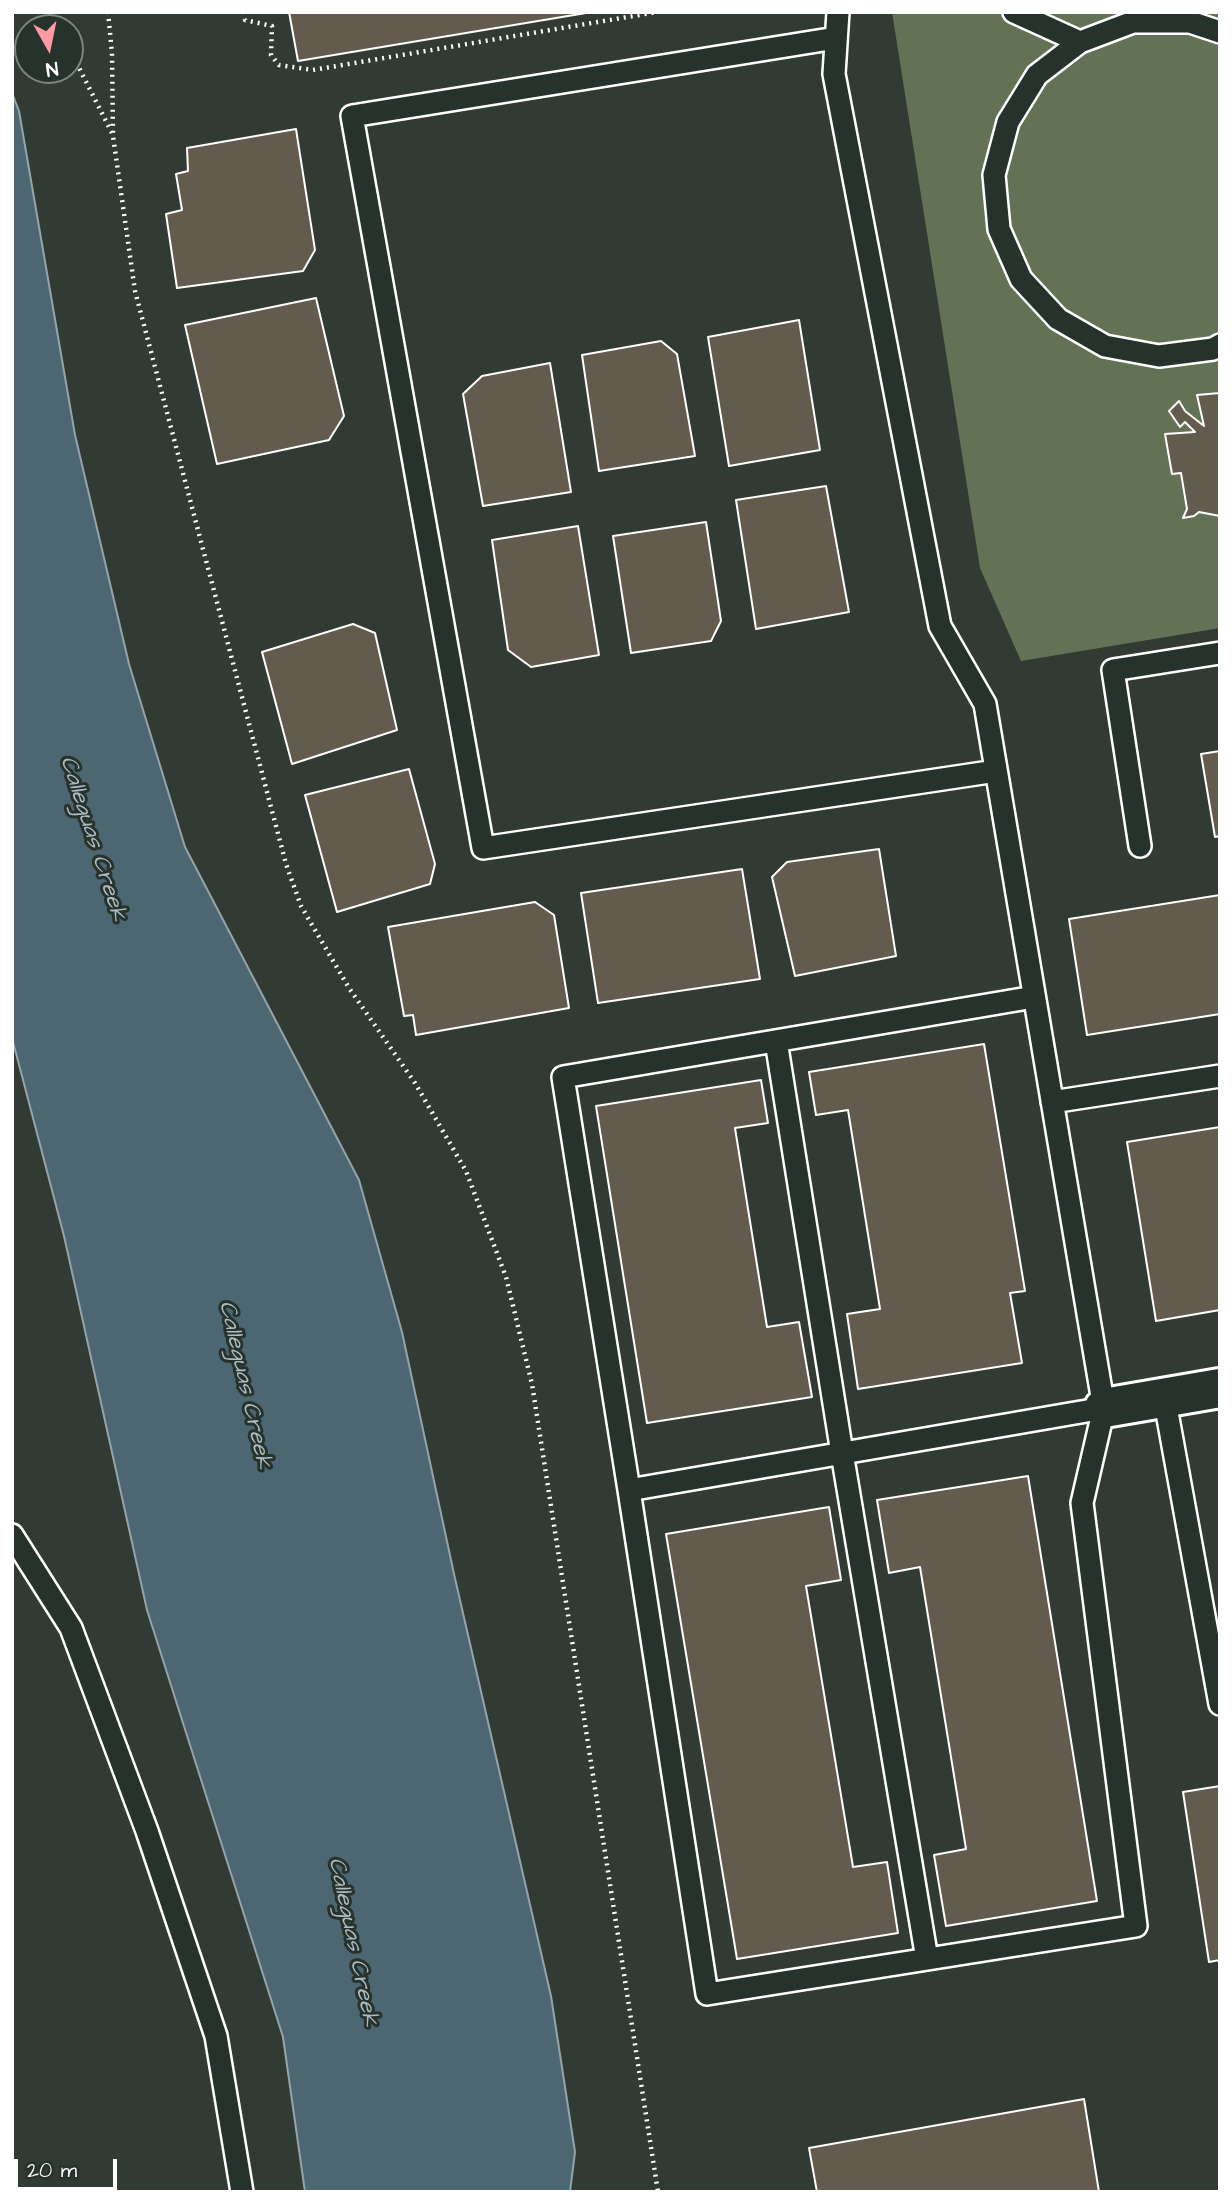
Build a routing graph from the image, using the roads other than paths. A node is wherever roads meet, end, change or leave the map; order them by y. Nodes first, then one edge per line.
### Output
1 (838, 12) edge
2 (1014, 12) edge
3 (1220, 32) edge
4 (836, 38) junction
5 (1080, 41) junction
6 (1220, 345) edge
7 (1220, 653) edge
8 (996, 771) junction
9 (1140, 846) dead end
10 (1034, 997) junction
11 (776, 1041) junction
12 (1220, 1076) edge
13 (1052, 1102) junction
14 (1220, 1388) edge
15 (1164, 1396) junction
16 (1104, 1408) junction
17 (842, 1453) junction
18 (629, 1490) junction
19 (12, 1535) edge
20 (1220, 1704) edge
21 (927, 1959) junction
22 (242, 2192) edge

1 - 4 lane
2 - 5 lane
3 - 5 lane
4 - 8 lane
4 - 8 lane
5 - 6 lane
7 - 9 lane
8 - 10 lane
10 - 11 lane
10 - 13 lane
11 - 17 lane
11 - 18 lane
12 - 13 lane
13 - 16 lane
14 - 15 street
15 - 16 street
15 - 20 lane
16 - 17 lane
16 - 21 lane
17 - 18 lane
17 - 21 lane
18 - 21 lane
19 - 22 lane

